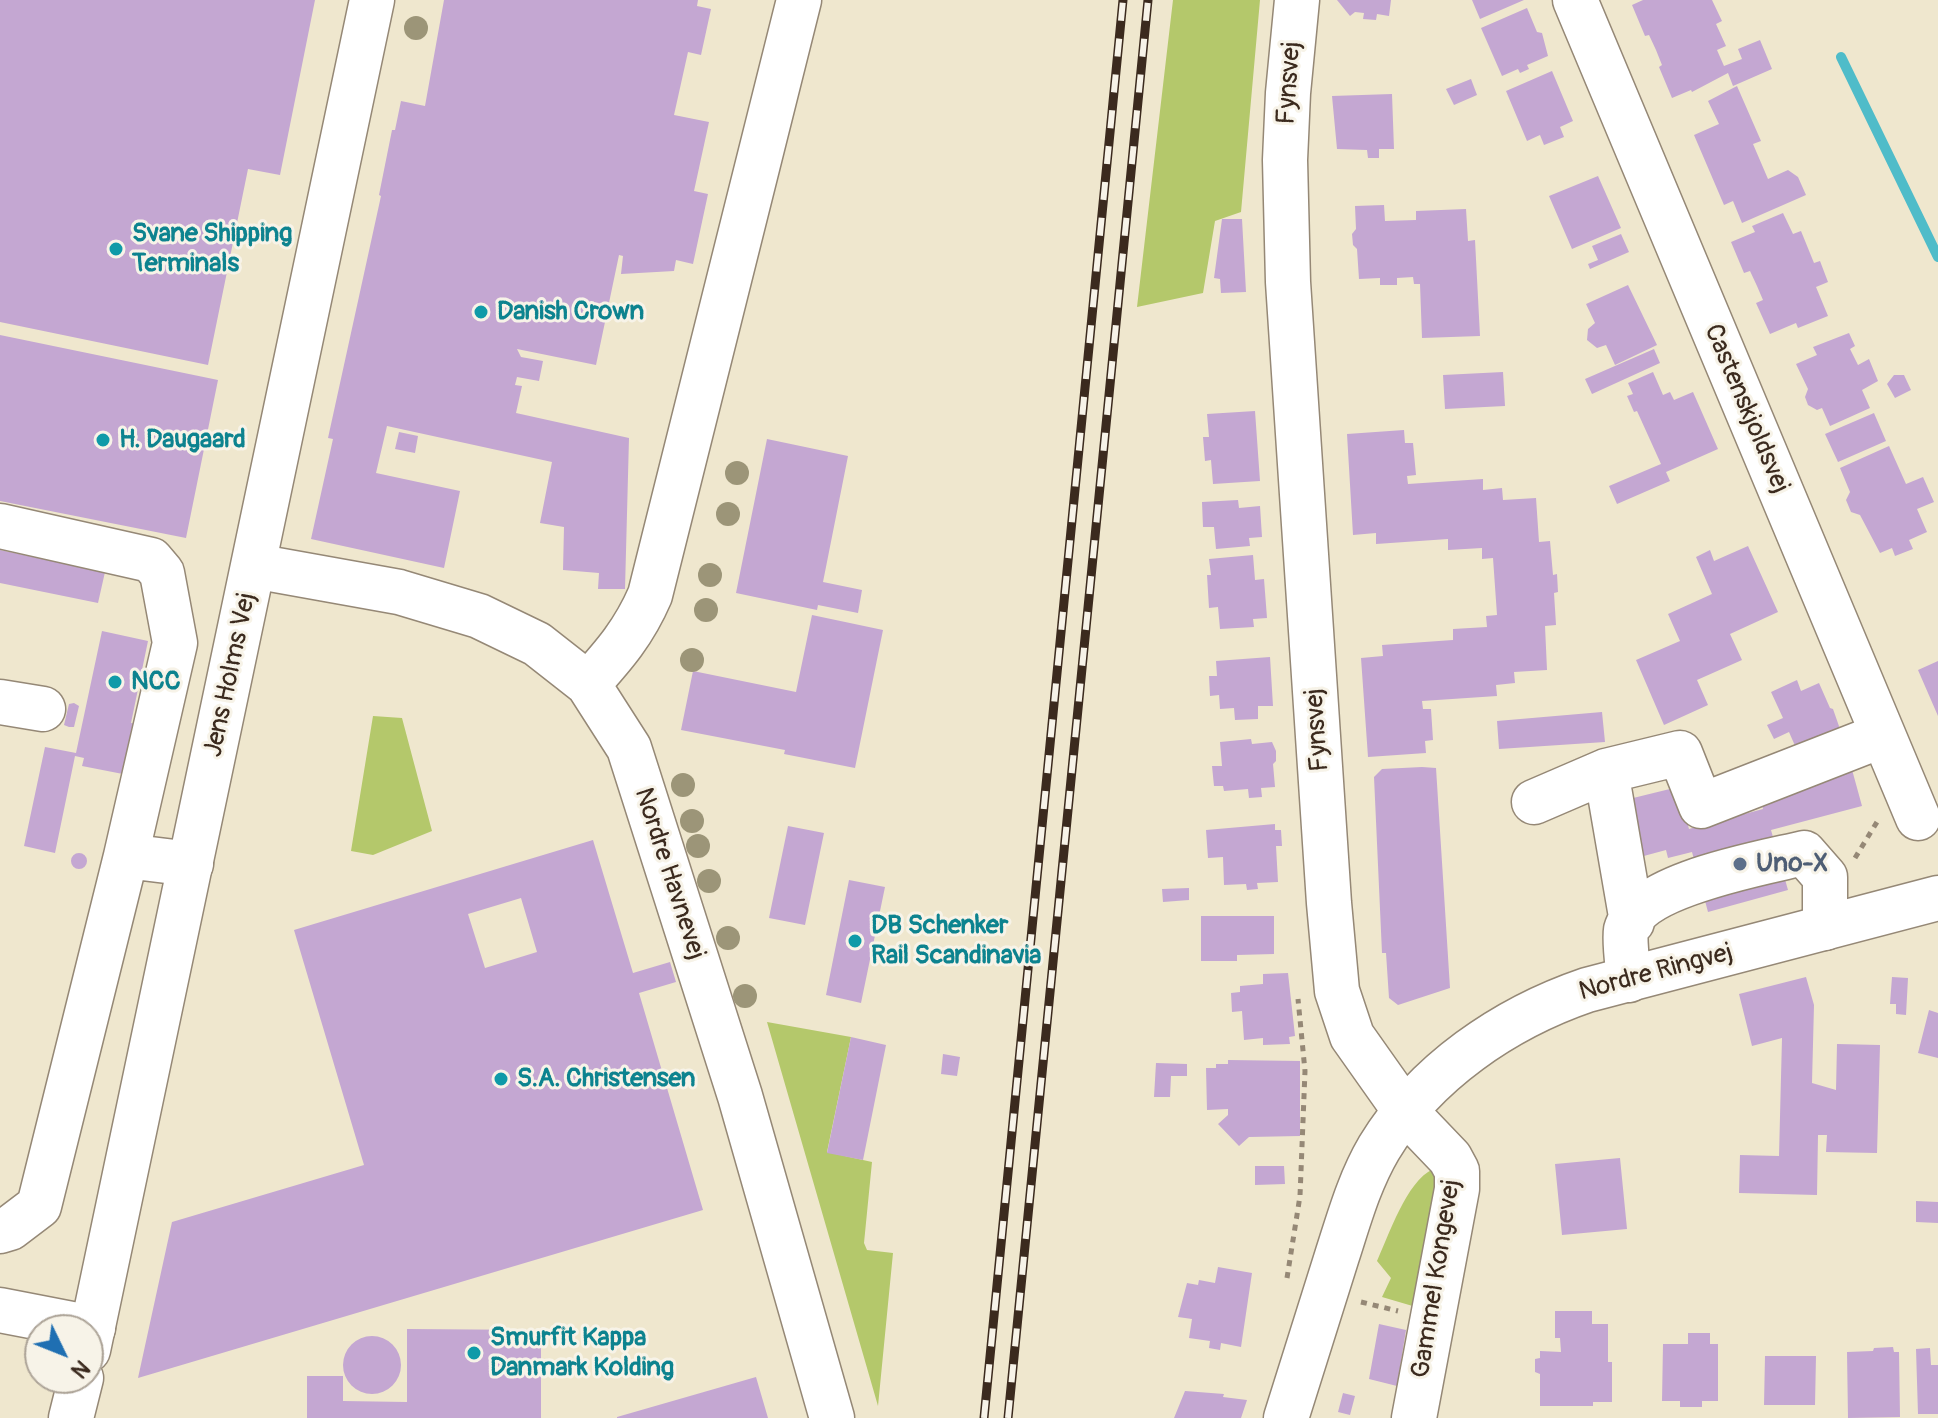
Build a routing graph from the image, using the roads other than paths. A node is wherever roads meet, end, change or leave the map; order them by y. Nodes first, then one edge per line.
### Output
1 (372, 0) edge
2 (799, 0) edge
3 (1297, 0) edge
4 (1575, 0) edge
5 (0, 526) edge
6 (254, 566) junction
7 (588, 684) junction
8 (0, 702) edge
9 (43, 709) dead end
10 (1883, 735) junction
11 (1606, 771) junction
12 (1534, 802) dead end
13 (1918, 818) dead end
14 (126, 856) junction
15 (191, 864) junction
16 (1938, 898) edge
17 (1632, 922) junction
18 (1825, 928) junction
19 (1629, 980) junction
20 (1405, 1111) junction
21 (0, 1231) edge
22 (0, 1310) edge
23 (96, 1314) edge
24 (24, 1318) edge
25 (77, 1394) edge
26 (71, 1418) edge
27 (832, 1418) edge
28 (1286, 1418) edge
29 (1414, 1418) edge

1 - 6 street, Jens Holms Vej
2 - 7 street
3 - 20 street, Fynsvej
4 - 10 street, Castenskjoldsvej
5 - 14 street
6 - 7 street, Nordre Havnevej
6 - 15 street, Jens Holms Vej
7 - 27 street, Nordre Havnevej
8 - 9 street
10 - 11 street
10 - 13 street, Castenskjoldsvej
11 - 12 street
11 - 17 street
14 - 15 street
14 - 21 street
15 - 23 street, Jens Holms Vej
16 - 18 street, Nordre Ringvej
17 - 18 street
17 - 19 street
18 - 19 street, Nordre Ringvej
19 - 20 street, Nordre Ringvej
20 - 28 street
20 - 29 street, Gammel Kongevej
22 - 24 street
25 - 26 street

